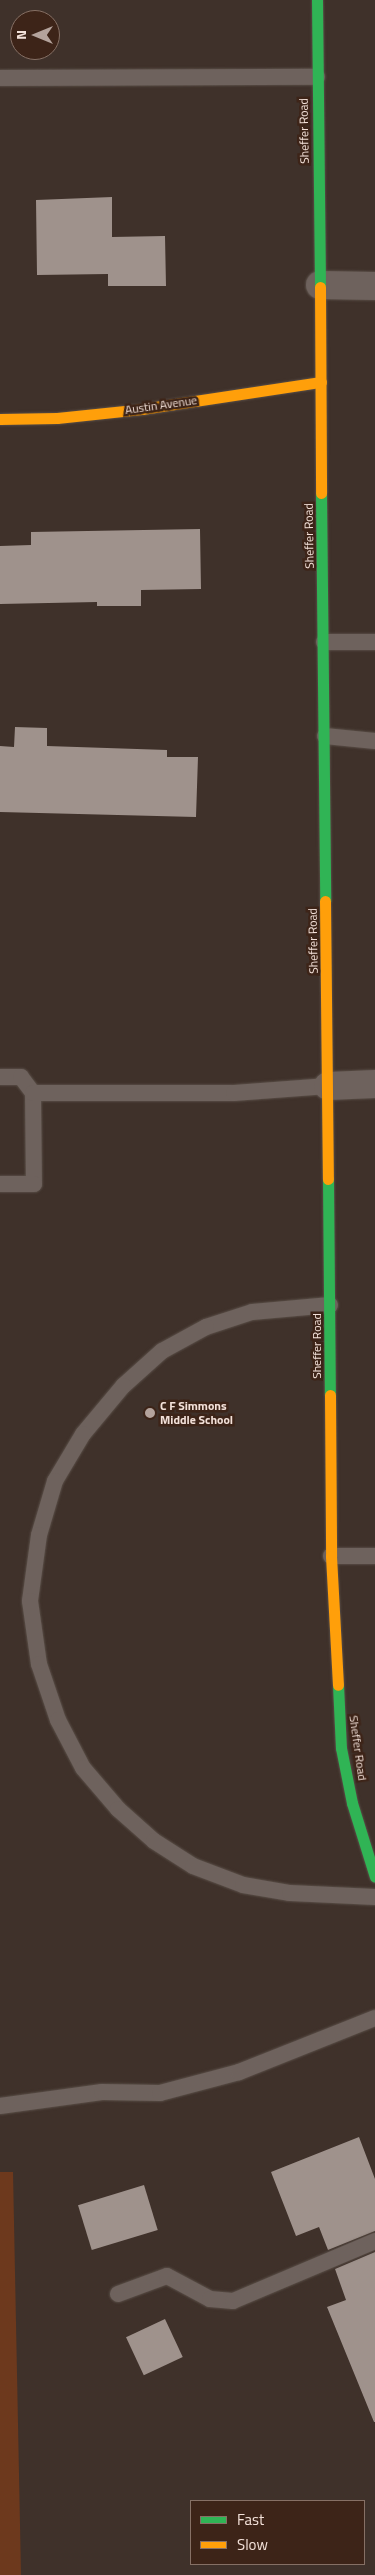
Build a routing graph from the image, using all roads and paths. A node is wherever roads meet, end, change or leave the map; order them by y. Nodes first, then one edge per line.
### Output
1 (317, 0) edge
2 (318, 76) junction
3 (0, 78) edge
4 (320, 285) junction
5 (375, 286) edge
6 (321, 382) junction
7 (0, 419) edge
8 (324, 642) junction
9 (375, 642) edge
10 (325, 736) junction
11 (375, 740) edge
12 (0, 1077) edge
13 (375, 1084) edge
14 (328, 1086) junction
15 (33, 1093) junction
16 (0, 1184) edge
17 (330, 1305) junction
18 (331, 1556) junction
19 (375, 1556) edge
20 (375, 1877) edge
21 (375, 1897) edge
22 (375, 2018) edge
23 (0, 2106) edge
24 (375, 2241) edge
25 (118, 2294) dead end

1 - 2 street, Sheffer Road
2 - 3 lane
2 - 4 street, Sheffer Road
4 - 5 street
4 - 6 street, Sheffer Road
6 - 7 street, Austin Avenue
6 - 8 street, Sheffer Road
8 - 9 lane
8 - 10 street, Sheffer Road
10 - 11 lane
10 - 14 street, Sheffer Road
12 - 15 lane
13 - 14 street
14 - 15 lane
14 - 17 street, Sheffer Road
15 - 16 lane
17 - 18 street, Sheffer Road
17 - 21 lane
18 - 19 lane
18 - 20 street, Sheffer Road
22 - 23 lane
24 - 25 lane

